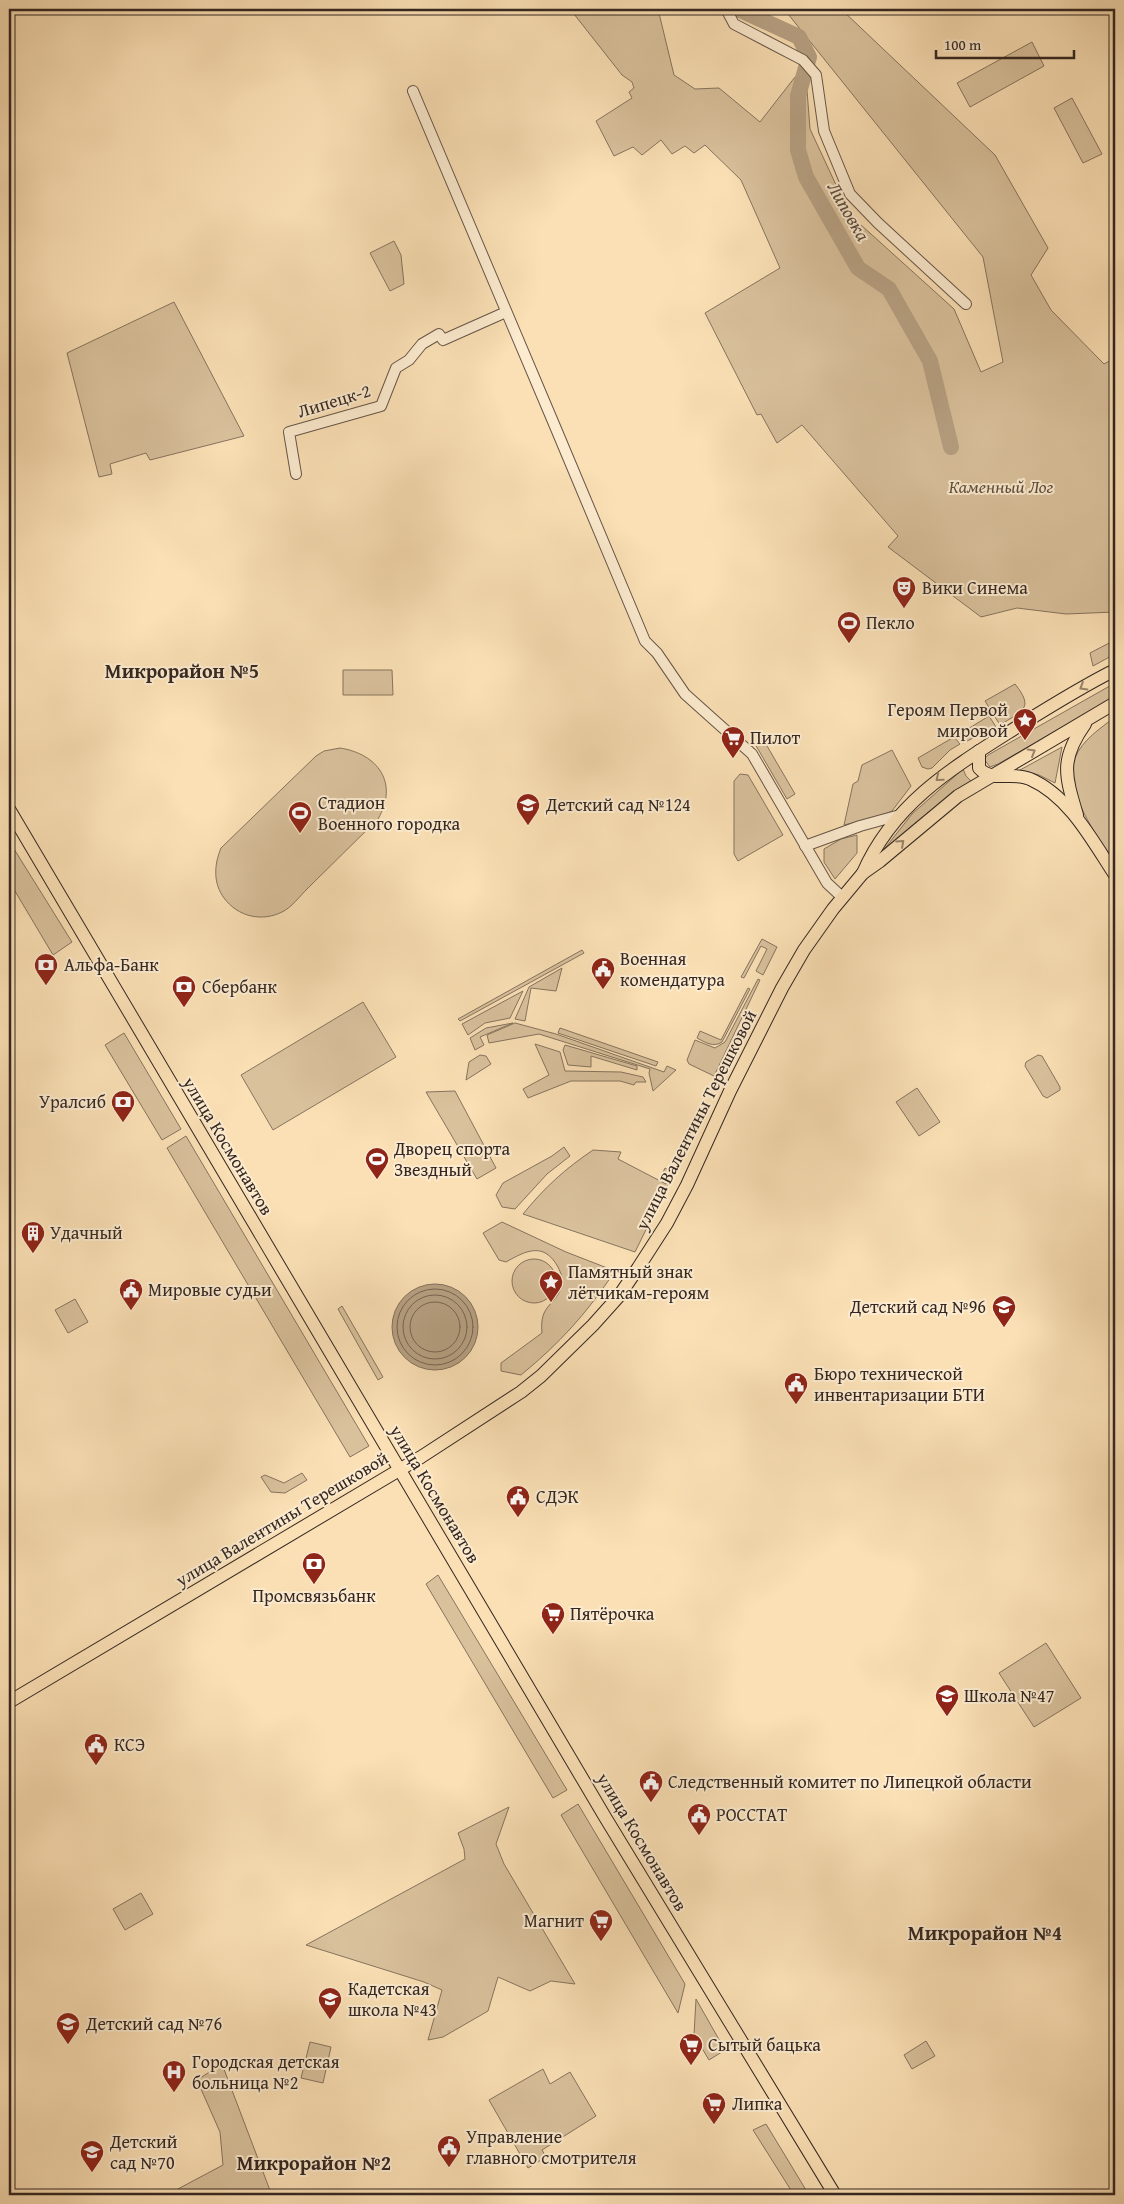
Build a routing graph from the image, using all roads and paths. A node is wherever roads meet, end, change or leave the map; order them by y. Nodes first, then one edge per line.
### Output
1 (726, 9) edge
2 (413, 91) dead end
3 (966, 304) dead end
4 (506, 312) junction
5 (296, 474) dead end
6 (1115, 670) edge
7 (1115, 703) edge
8 (1089, 719) junction
9 (979, 751) junction
10 (990, 776) junction
11 (9, 809) edge
12 (900, 815) junction
13 (1078, 820) junction
14 (822, 840) junction
15 (805, 846) junction
16 (816, 865) junction
17 (863, 873) junction
18 (1115, 875) edge
19 (842, 896) junction
20 (400, 1470) junction
21 (9, 1702) edge
22 (835, 2195) edge

1 - 3 street
2 - 4 street
4 - 5 street, Липецк-2
4 - 15 street
6 -> 9 main road, улица Валентины Терешковой
7 - 8 main road, улица Валентины Терешковой
10 -> 8 main road, улица Валентины Терешковой
8 - 13 main road
9 - 10 main road
9 -> 12 main road, улица Валентины Терешковой
10 - 13 main road
17 -> 10 main road, улица Валентины Терешковой
11 - 20 main road, улица Космонавтов
12 - 14 street
12 - 17 main road, улица Валентины Терешковой
13 - 18 main road
14 - 15 street
14 - 16 street
15 - 16 street
16 - 19 street
17 - 19 main road, улица Валентины Терешковой
19 - 20 main road, улица Валентины Терешковой
20 - 21 main road, улица Валентины Терешковой
20 - 22 main road, улица Космонавтов

